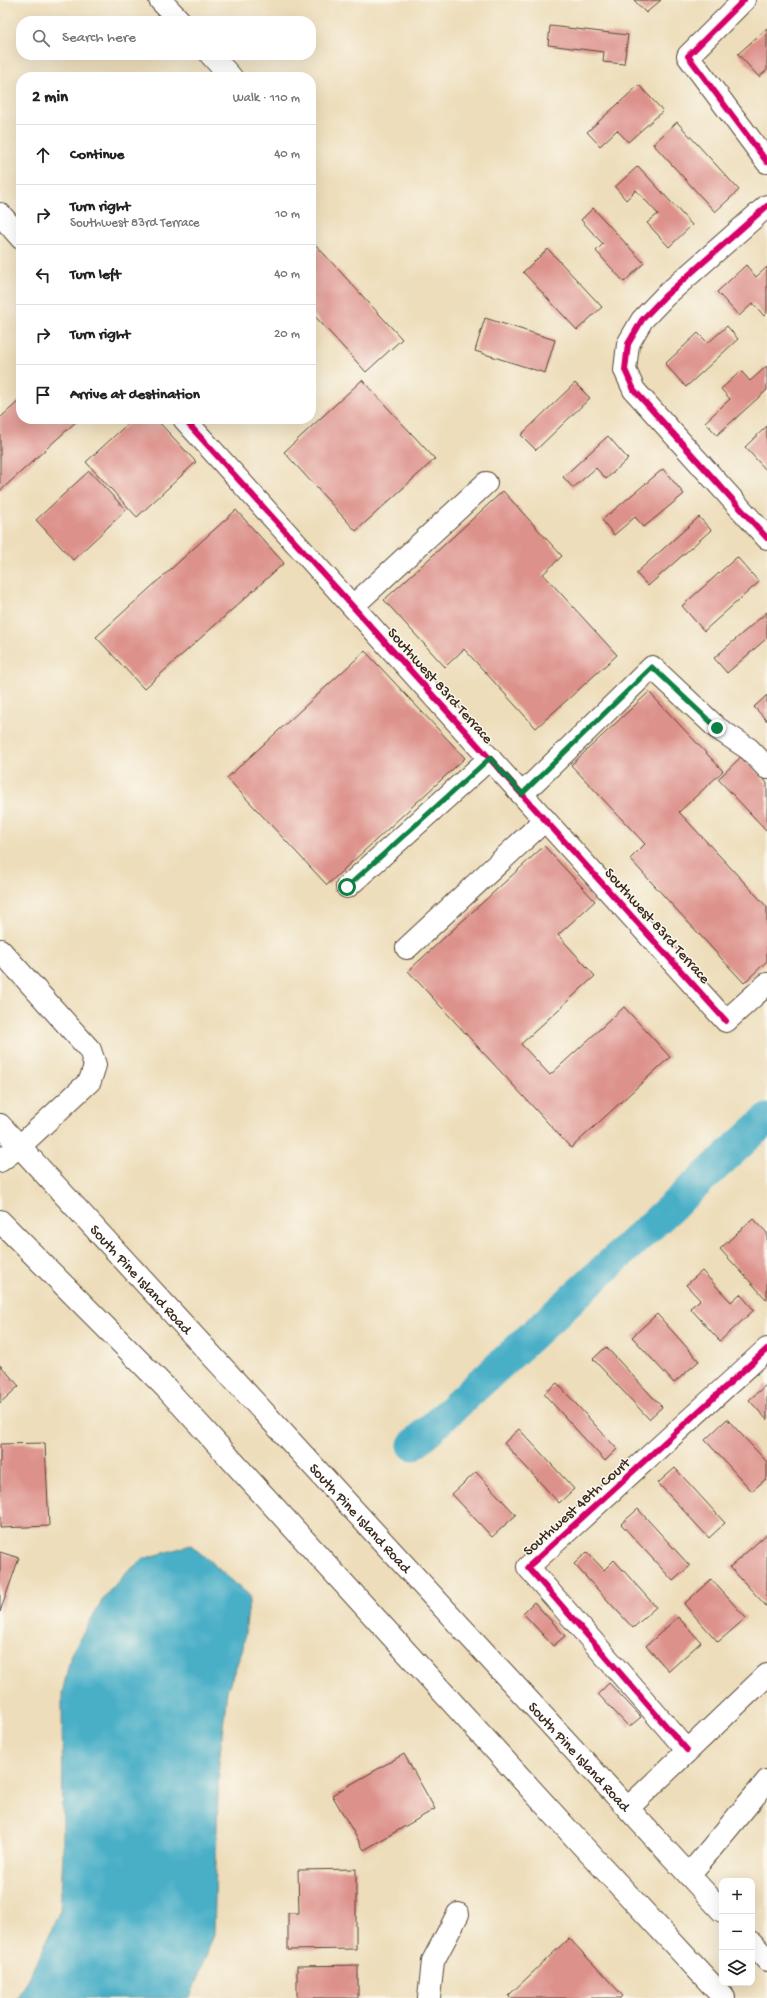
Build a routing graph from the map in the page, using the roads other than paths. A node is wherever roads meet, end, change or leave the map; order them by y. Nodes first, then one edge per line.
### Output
1 (160, 0) edge
2 (744, 0) edge
3 (175, 16) edge
4 (216, 60) edge
5 (226, 72) edge
6 (767, 162) edge
7 (767, 206) edge
8 (0, 214) edge
9 (16, 232) edge
10 (189, 424) edge
11 (486, 483) dead end
12 (767, 538) edge
13 (353, 606) junction
14 (490, 758) junction
15 (767, 768) edge
16 (522, 794) junction
17 (545, 820) junction
18 (347, 887) dead end
19 (407, 948) dead end
20 (0, 950) edge
21 (767, 984) edge
22 (0, 1125) edge
23 (20, 1146) junction
24 (0, 1161) edge
25 (0, 1221) edge
26 (767, 1349) edge
27 (767, 1675) edge
28 (687, 1750) junction
29 (767, 1781) edge
30 (628, 1808) junction
31 (689, 1875) junction
32 (719, 1908) edge
33 (458, 1914) dead end
34 (755, 1946) edge
35 (767, 1960) edge
36 (429, 1998) edge
37 (724, 1998) edge

1 - 3 street
2 - 6 street
4 - 5 street
7 - 12 street
8 - 9 street
10 - 13 street, Southwest 83rd Terrace
11 - 13 street
13 - 14 street, Southwest 83rd Terrace
14 - 16 street, Southwest 83rd Terrace
14 - 18 street
15 - 16 street
16 - 17 street, Southwest 83rd Terrace
17 - 19 street
17 - 21 street, Southwest 83rd Terrace
20 - 23 street
22 - 23 street, South Pine Island Road
23 - 24 street
23 - 30 street, South Pine Island Road
25 - 37 street
26 - 28 street, Southwest 48th Court
27 - 28 street
28 - 30 street
29 - 31 street
30 - 31 street, South Pine Island Road
31 - 32 street, South Pine Island Road
33 - 36 street
34 - 35 street

